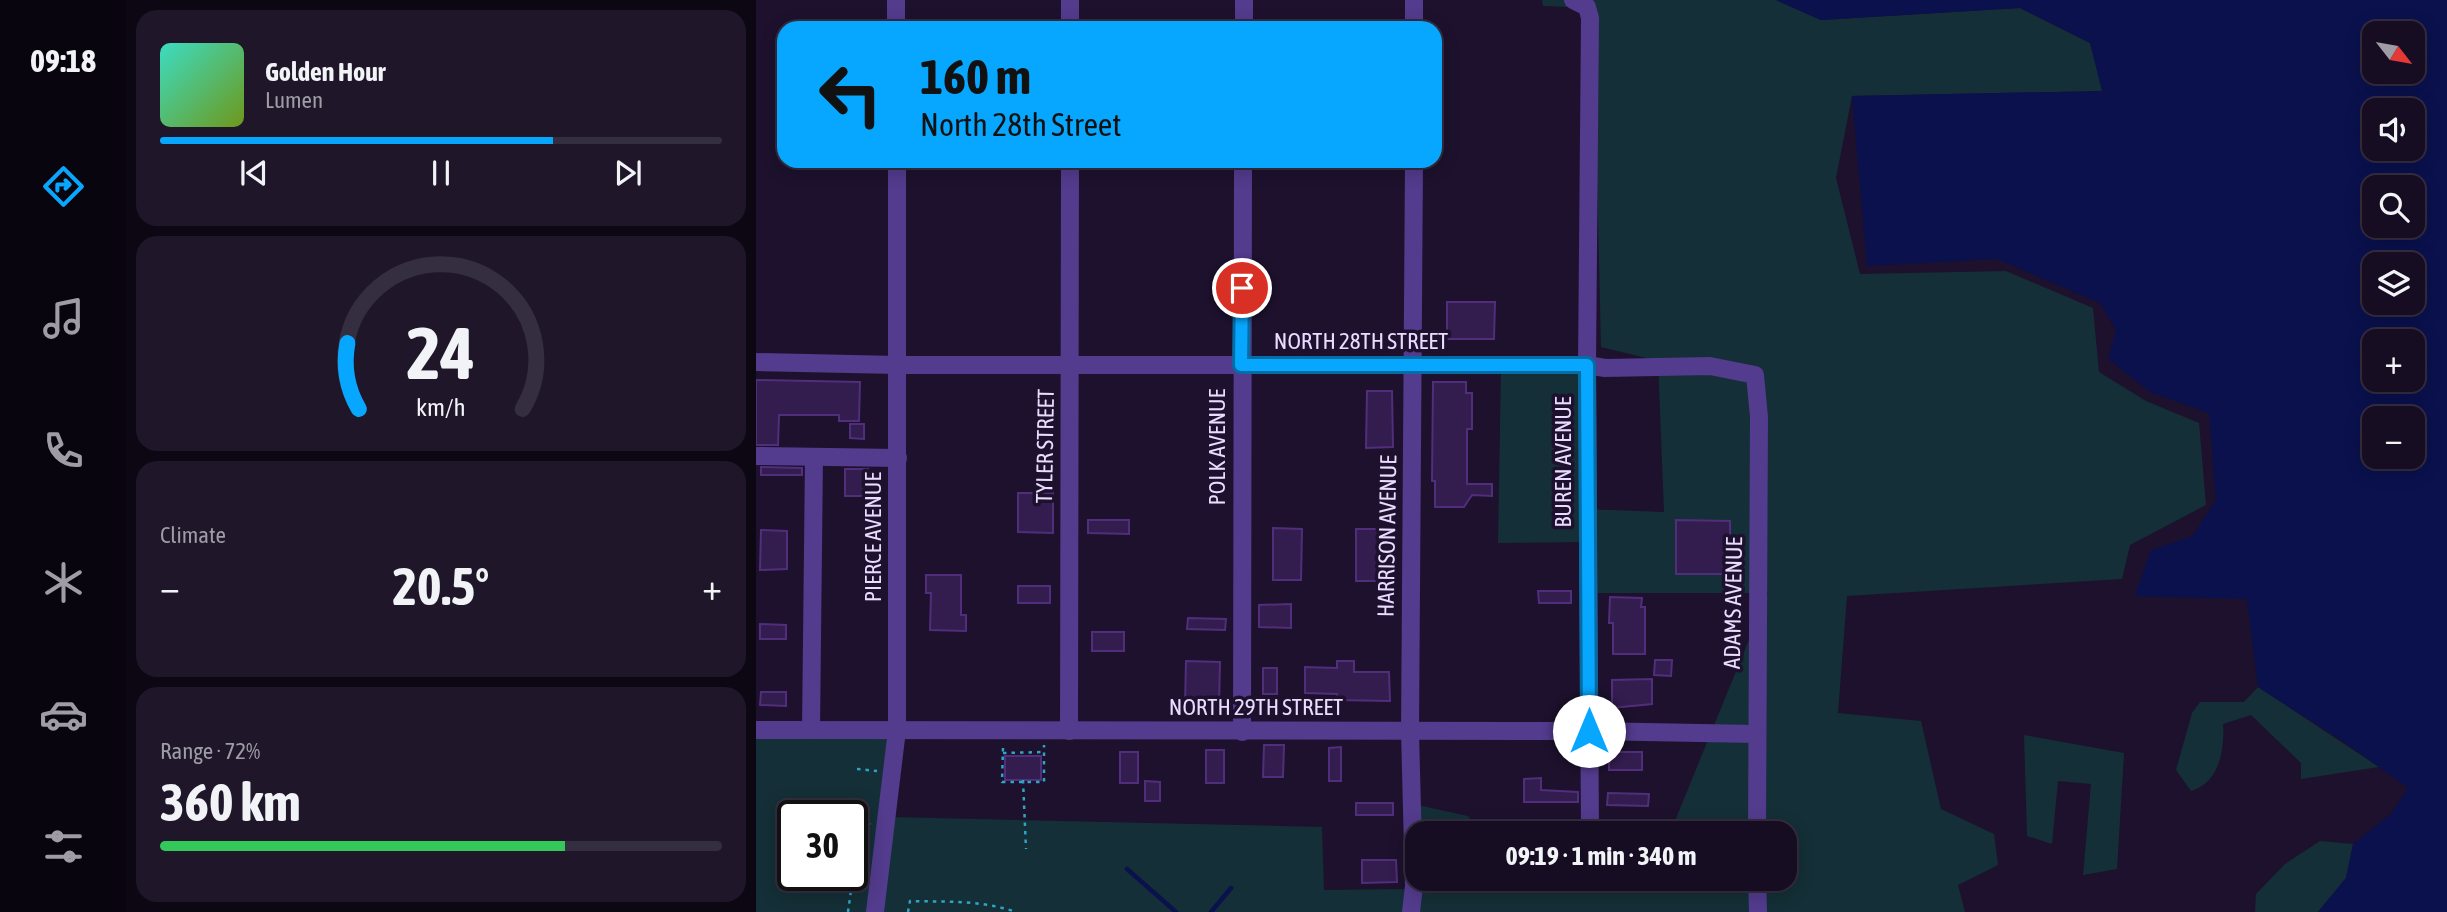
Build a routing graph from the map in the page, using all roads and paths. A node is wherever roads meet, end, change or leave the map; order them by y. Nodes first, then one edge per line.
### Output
1 (896, 0) edge
2 (1070, 0) edge
3 (1244, 0) edge
4 (1414, 0) edge
5 (1580, 4) edge
6 (896, 21) edge
7 (1070, 21) edge
8 (1244, 21) edge
9 (1414, 21) edge
10 (897, 168) edge
11 (1070, 168) edge
12 (1243, 168) edge
13 (1414, 168) edge
14 (756, 362) edge
15 (1071, 363) junction
16 (898, 365) junction
17 (1241, 365) junction
18 (1587, 365) junction
19 (1413, 366) junction
20 (1755, 375) joint
21 (756, 456) edge
22 (814, 457) junction
23 (898, 458) junction
24 (756, 730) edge
25 (811, 730) junction
26 (897, 730) junction
27 (1063, 731) junction
28 (1589, 731) junction
29 (1242, 732) junction
30 (1410, 732) junction
31 (1756, 734) junction
32 (1003, 741) dead end
33 (1044, 752) junction
34 (1003, 753) junction
35 (857, 769) dead end
36 (880, 772) dead end
37 (1023, 781) junction
38 (875, 815) dead end
39 (1590, 821) edge
40 (1757, 821) edge
41 (868, 823) edge
42 (1026, 849) dead end
43 (851, 891) edge
44 (1757, 891) edge
45 (848, 912) edge
46 (875, 912) edge
47 (908, 912) edge
48 (1016, 912) edge
49 (1411, 912) edge
50 (1758, 912) edge

1 - 6 street
2 - 7 street
3 - 8 street
4 - 9 street
5 - 18 street, BUREN AVENUE
10 - 16 street, PIERCE AVENUE
11 - 15 street, TYLER STREET
12 - 17 street, POLK AVENUE
13 - 19 street, HARRISON AVENUE
14 - 16 street, NORTH 28TH STREET
15 - 16 street, NORTH 28TH STREET
15 - 17 street, NORTH 28TH STREET
15 - 27 street, TYLER STREET
16 - 23 street, PIERCE AVENUE
17 - 19 street, NORTH 28TH STREET
17 - 29 street, POLK AVENUE
18 - 19 street, NORTH 28TH STREET
18 - 20 street, NORTH 28TH STREET
18 - 28 street, BUREN AVENUE
19 - 30 street, HARRISON AVENUE
20 - 31 street, ADAMS AVENUE
21 - 22 street
22 - 23 street
22 - 25 street
23 - 26 street, PIERCE AVENUE
24 - 25 street, NORTH 29TH STREET
25 - 26 street, NORTH 29TH STREET
26 - 27 street, NORTH 29TH STREET
26 - 46 street, PIERCE AVENUE
27 - 29 street, NORTH 29TH STREET
27 - 33 path
28 - 30 street, NORTH 29TH STREET
28 - 31 street, NORTH 29TH STREET
28 - 39 street, BUREN AVENUE
29 - 30 street, NORTH 29TH STREET
30 - 49 street, HARRISON AVENUE
31 - 40 street, ADAMS AVENUE
32 - 34 path
33 - 34 path
33 - 37 path
34 - 37 path
35 - 36 path
37 - 42 path
38 - 41 path
43 - 45 path
44 - 50 street
47 - 48 path

